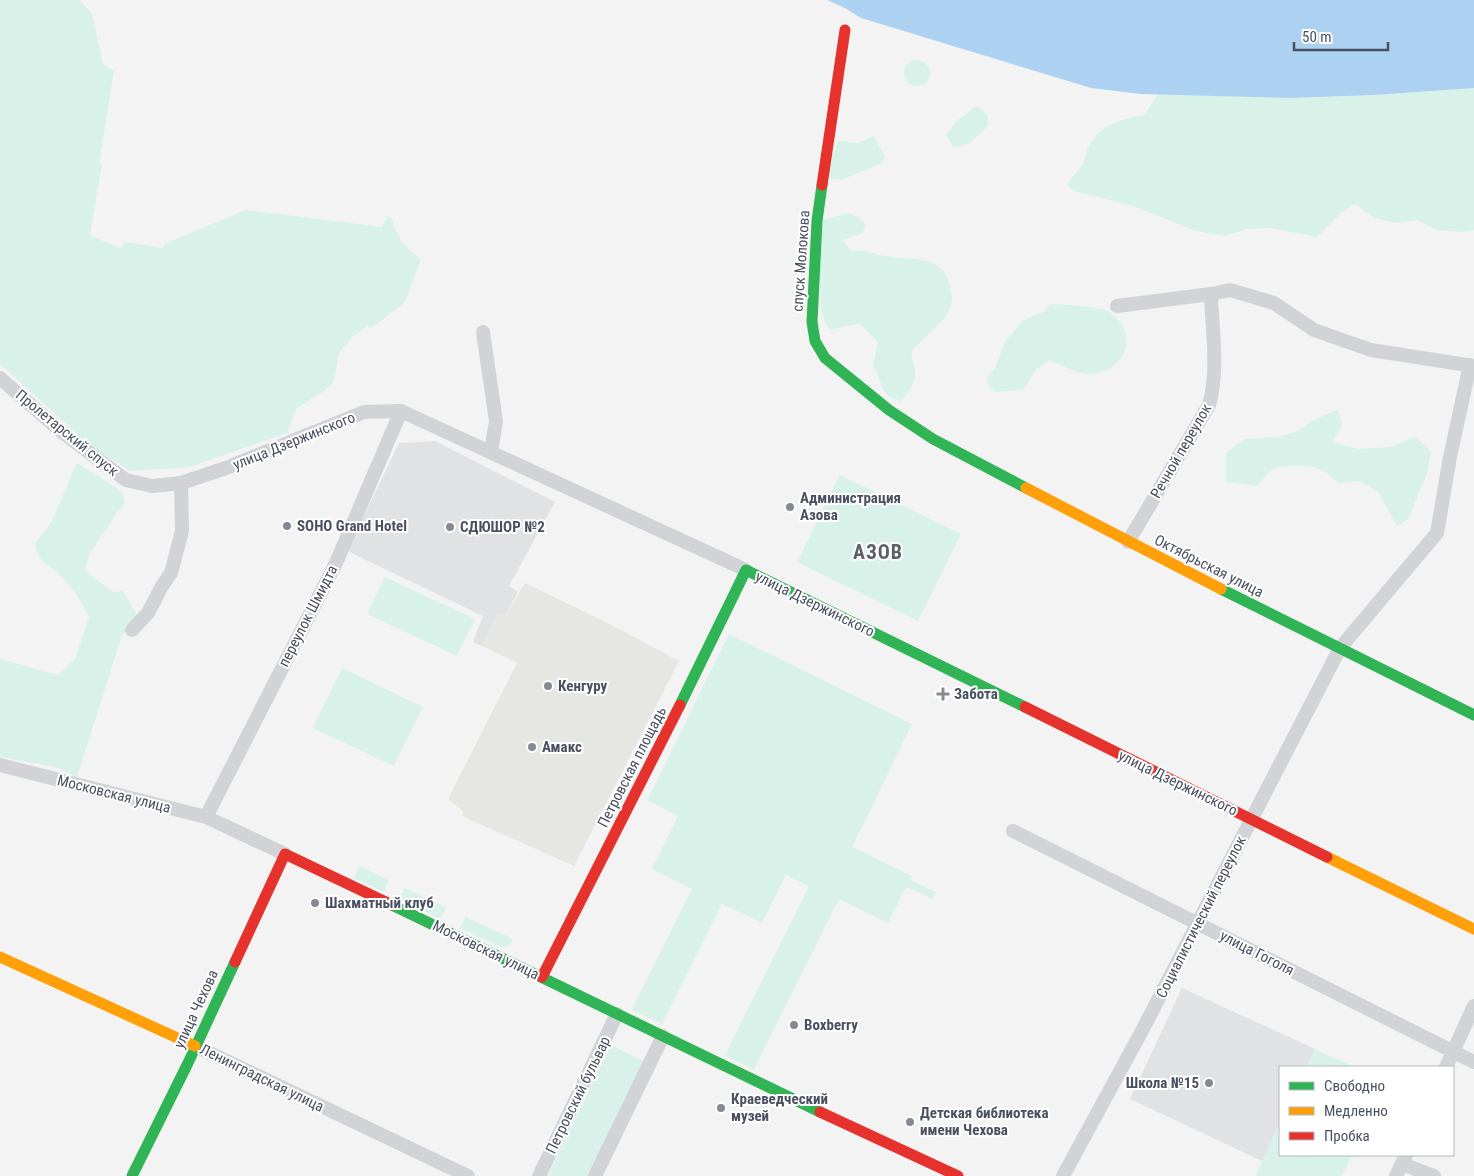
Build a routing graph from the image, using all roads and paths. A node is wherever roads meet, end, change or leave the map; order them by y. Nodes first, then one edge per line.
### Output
1 (845, 30) dead end
2 (1211, 294) junction
3 (1117, 306) dead end
4 (483, 332) dead end
5 (1472, 366) edge
6 (0, 378) edge
7 (401, 411) junction
8 (933, 439) joint
9 (491, 452) junction
10 (181, 483) junction
11 (137, 484) joint
12 (1128, 542) junction
13 (746, 570) junction
14 (132, 630) dead end
15 (1340, 648) junction
16 (1474, 715) edge
17 (0, 765) edge
18 (206, 817) junction
19 (1252, 819) junction
20 (1013, 831) dead end
21 (285, 854) junction
22 (1198, 924) junction
23 (1474, 929) edge
24 (0, 957) edge
25 (542, 977) junction
26 (1474, 1006) edge
27 (617, 1014) junction
28 (663, 1036) junction
29 (195, 1046) junction
30 (1454, 1052) junction
31 (1474, 1062) edge
32 (1447, 1066) edge
33 (1402, 1165) edge
34 (132, 1176) edge
35 (468, 1176) edge
36 (539, 1176) edge
37 (596, 1176) edge
38 (958, 1176) edge
39 (1063, 1176) edge
40 (1434, 1176) edge

1 - 8 street, спуск Молокова
2 - 3 street
2 - 5 street
2 - 12 street, Речной переулок
4 - 9 street
5 - 15 street, Социалистический переулок
6 - 11 street, Пролетарский спуск
7 - 9 street, улица Дзержинского
7 - 10 street, улица Дзержинского
7 - 18 street, переулок Шмидта
8 - 12 street, Октябрьская улица
9 - 13 street, улица Дзержинского
10 - 11 street, улица Дзержинского
10 - 14 street
12 - 15 street, Октябрьская улица
13 - 19 street, улица Дзержинского
13 - 25 street, Петровская площадь
15 - 16 street, Октябрьская улица
15 - 19 street, Социалистический переулок
17 - 18 street, Московская улица
18 - 21 street, Московская улица
19 - 22 street, Социалистический переулок
19 - 23 street, улица Дзержинского
20 - 22 street, улица Гоголя
21 - 25 street, Московская улица
21 - 29 street, улица Чехова
22 - 30 street, улица Гоголя
22 - 39 street, Социалистический переулок
24 - 29 street, Ленинградская улица
25 - 27 street, Московская улица
26 - 30 street
27 - 28 street, Московская улица
27 - 36 street, Петровский бульвар
28 - 37 street
28 - 38 street, Московская улица
29 - 34 street, улица Чехова
29 - 35 street, Ленинградская улица
30 - 31 street, улица Гоголя
30 - 32 street
33 - 40 street

